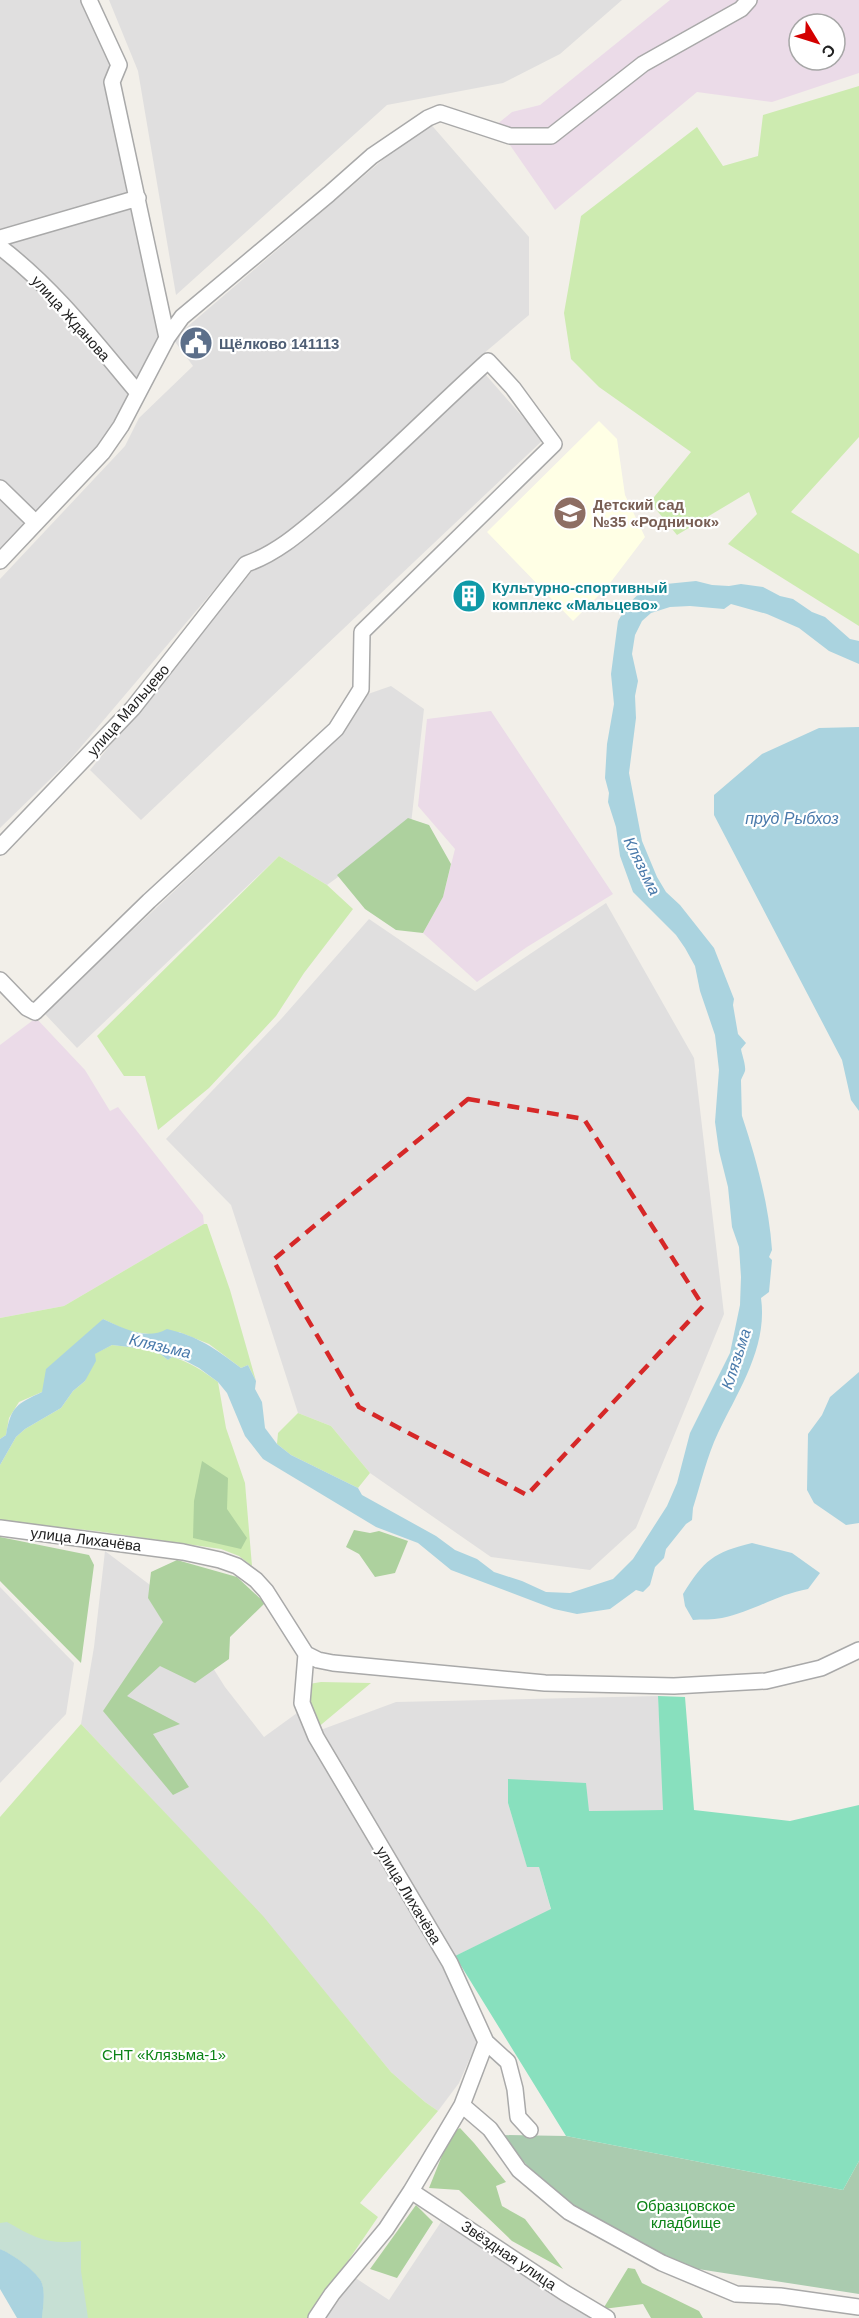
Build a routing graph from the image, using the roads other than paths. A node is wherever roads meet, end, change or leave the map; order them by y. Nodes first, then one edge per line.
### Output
1 (89, 0) edge
2 (749, 0) edge
3 (138, 198) junction
4 (0, 238) edge
5 (0, 247) edge
6 (167, 338) junction
7 (138, 393) junction
8 (0, 488) edge
9 (36, 523) junction
10 (0, 561) edge
11 (0, 847) edge
12 (0, 980) edge
13 (0, 1528) edge
14 (859, 1650) edge
15 (306, 1654) junction
16 (486, 2042) junction
17 (462, 2105) junction
18 (530, 2130) dead end
19 (411, 2191) junction
20 (859, 2307) edge
21 (316, 2318) edge
22 (607, 2318) edge

1 - 3 street
2 - 6 street
3 - 4 street
3 - 6 street
5 - 7 street, улица Жданова
6 - 7 street
7 - 9 street
8 - 9 street
9 - 10 street
11 - 12 street, улица Мальцево
13 - 15 street, улица Лихачёва
14 - 15 street
15 - 16 street, улица Лихачёва
16 - 17 street
16 - 18 street, улица Лихачёва
17 - 19 street
17 - 20 street
19 - 21 street
19 - 22 street, Звёздная улица

